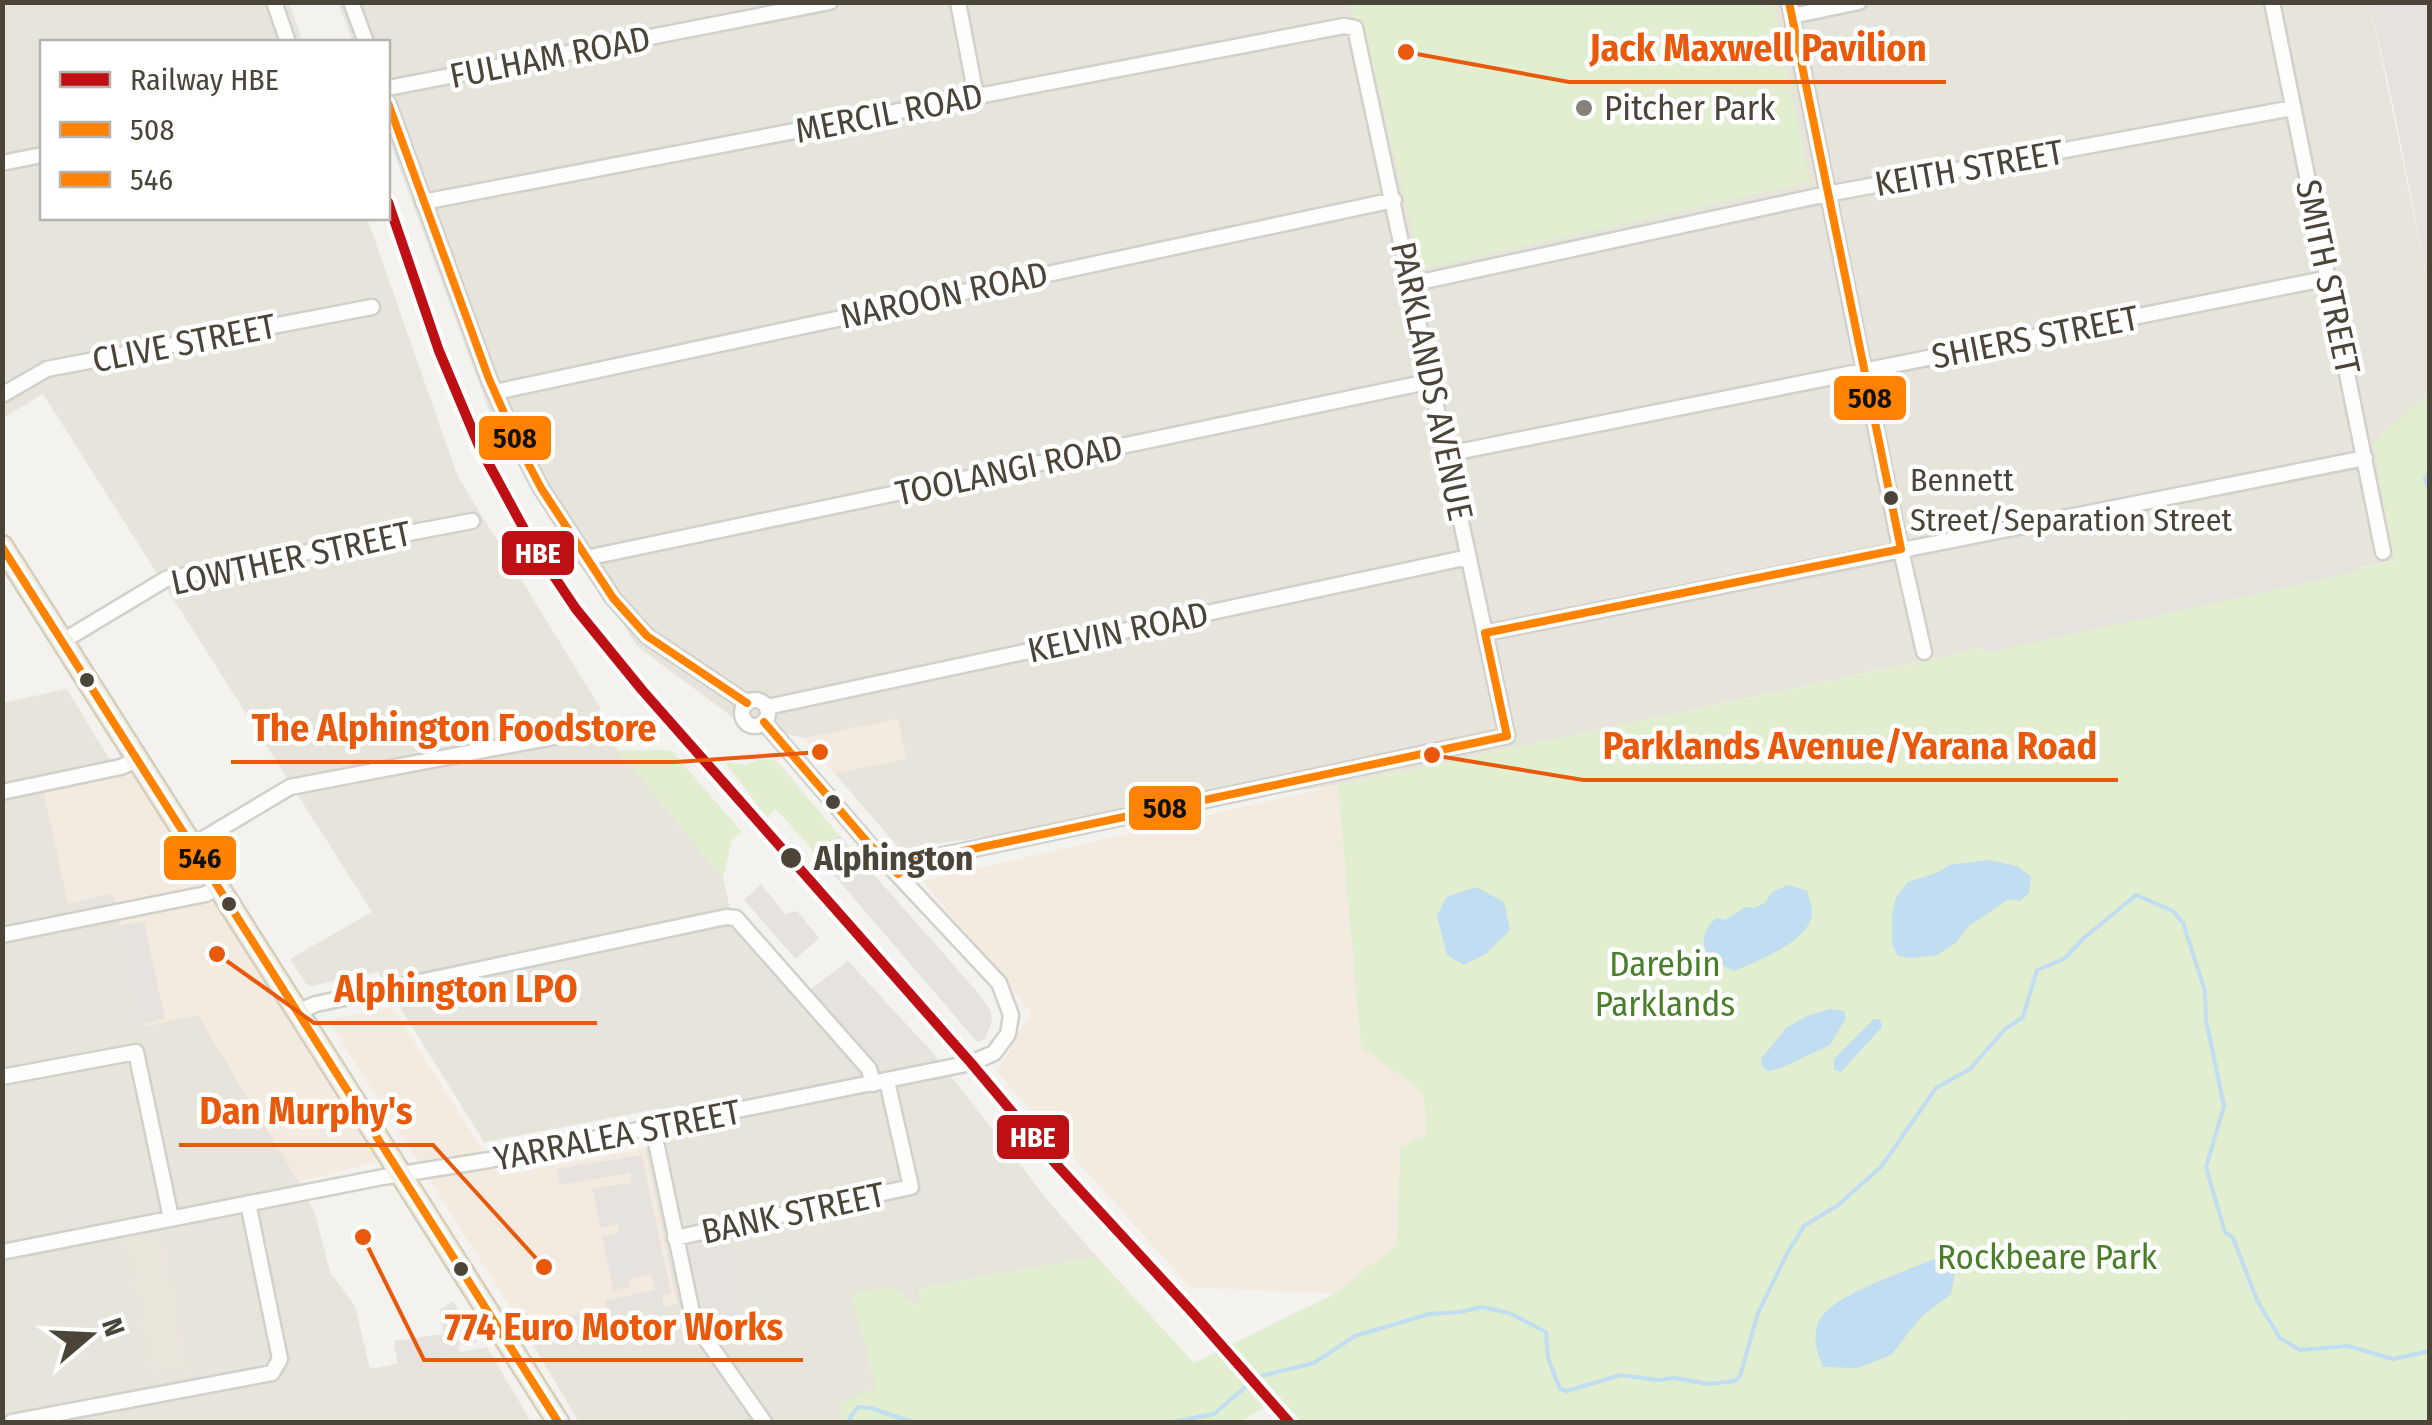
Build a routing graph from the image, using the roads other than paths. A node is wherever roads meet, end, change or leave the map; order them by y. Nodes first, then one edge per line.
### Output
1 (274, 2) edge
2 (351, 2) edge
3 (830, 2) edge
4 (958, 2) edge
5 (1859, 2) edge
6 (2272, 2) edge
7 (1790, 9) edge
8 (1355, 28) joint
9 (287, 40) edge
10 (365, 40) edge
11 (390, 88) edge
12 (976, 96) junction
13 (2293, 108) junction
14 (390, 109) edge
15 (40, 155) edge
16 (2, 162) edge
17 (1827, 194) junction
18 (1394, 200) junction
19 (423, 202) junction
20 (2329, 278) junction
21 (1411, 284) junction
22 (372, 307) dead end
23 (1864, 372) junction
24 (1432, 381) junction
25 (495, 392) junction
26 (2, 395) edge
27 (1447, 454) junction
28 (2365, 458) junction
29 (472, 521) dead end
30 (2, 546) edge
31 (1900, 549) junction
32 (2383, 552) dead end
33 (1469, 557) junction
34 (586, 558) junction
35 (1486, 633) junction
36 (63, 640) junction
37 (1924, 652) dead end
38 (747, 702) junction
39 (766, 715) junction
40 (579, 732) dead end
41 (139, 759) junction
42 (2, 792) edge
43 (193, 845) junction
44 (898, 874) junction
45 (219, 887) junction
46 (2, 935) edge
47 (299, 1011) junction
48 (2, 1077) edge
49 (880, 1082) junction
50 (653, 1128) junction
51 (400, 1173) junction
52 (248, 1203) junction
53 (171, 1218) junction
54 (675, 1238) junction
55 (2, 1252) edge
56 (553, 1421) edge
57 (12, 1422) edge
58 (764, 1422) edge

1 - 9 street
2 - 10 street
3 - 11 street, FULHAM ROAD
4 - 12 street
5 - 7 street
6 - 13 street, SMITH STREET
7 - 17 street
8 - 12 street, MERCIL ROAD
8 - 18 street, PARKLANDS AVENUE
12 - 19 street, MERCIL ROAD
13 - 17 street, KEITH STREET
13 - 20 street, SMITH STREET
14 - 19 street
15 - 16 street
17 - 21 street, KEITH STREET
17 - 23 street
18 - 21 street, PARKLANDS AVENUE
18 - 25 street, NAROON ROAD
19 - 25 street
20 - 23 street, SHIERS STREET
20 - 28 street, SMITH STREET
21 - 24 street, PARKLANDS AVENUE
22 - 26 street, CLIVE STREET
23 - 27 street, SHIERS STREET
23 - 31 street
24 - 27 street, PARKLANDS AVENUE
24 - 34 street, TOOLANGI ROAD
25 - 34 street
27 - 33 street, PARKLANDS AVENUE
28 - 31 street
28 - 32 street, SMITH STREET
29 - 36 street, LOWTHER STREET
30 - 36 main road
31 - 35 street
31 - 37 street
33 - 35 street, PARKLANDS AVENUE
33 - 39 street, KELVIN ROAD
34 - 38 street
35 - 44 street, PARKLANDS AVENUE
36 - 41 main road
38 - 39 street
38 - 39 street
39 - 44 street
40 - 43 street
41 - 42 street
41 - 43 main road
43 - 45 main road
44 - 49 street, YARRALEA STREET
45 - 46 street
45 - 47 main road
47 - 49 street
47 - 51 main road
48 - 53 street
49 - 50 street, YARRALEA STREET
49 - 54 street, BANK STREET
50 - 51 street, YARRALEA STREET
50 - 54 street
51 - 52 street, YARRALEA STREET
51 - 56 main road
52 - 53 street, YARRALEA STREET
52 - 57 street
53 - 55 street, YARRALEA STREET
54 - 58 street

